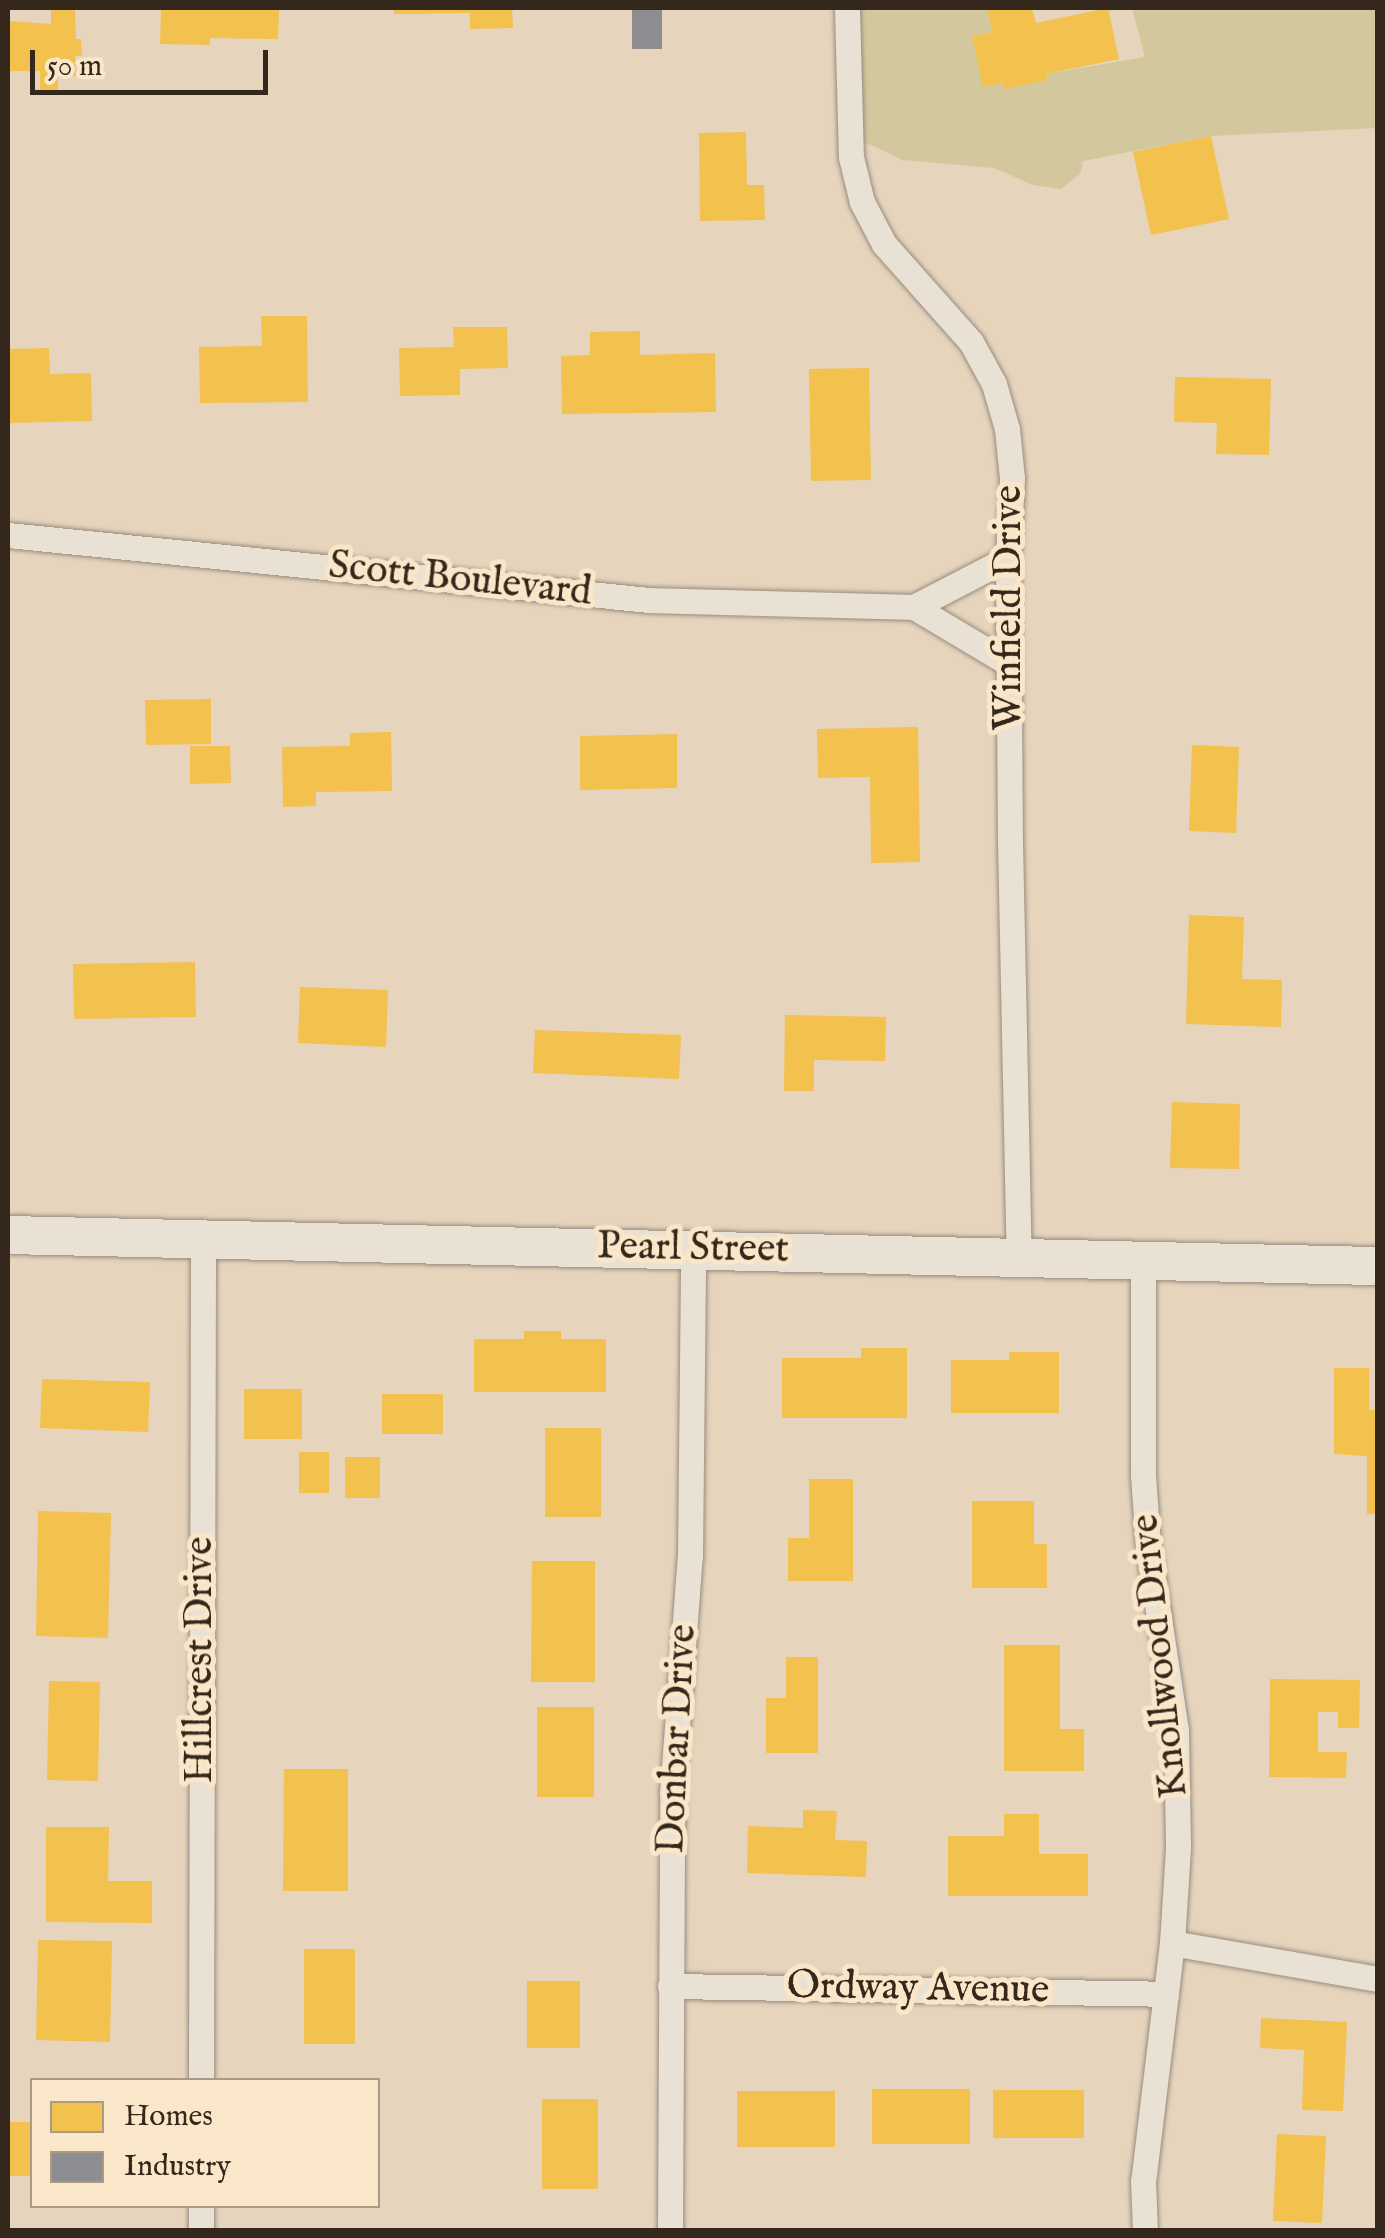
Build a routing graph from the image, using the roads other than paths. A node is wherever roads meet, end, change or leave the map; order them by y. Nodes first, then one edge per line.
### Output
1 (847, 8) edge
2 (8, 535) edge
3 (1008, 558) junction
4 (914, 607) junction
5 (1008, 663) junction
6 (8, 1235) edge
7 (203, 1239) junction
8 (693, 1248) junction
9 (1019, 1256) junction
10 (1143, 1259) junction
11 (1378, 1266) edge
12 (1172, 1943) junction
13 (1378, 1979) edge
14 (670, 1986) junction
15 (1166, 1994) junction
16 (200, 2078) edge
17 (670, 2230) edge
18 (1145, 2230) edge

1 - 3 street, Winfield Drive
2 - 4 street, Scott Boulevard
3 - 4 street, Scott Boulevard
3 - 5 street, Winfield Drive
4 - 5 street, Scott Boulevard
5 - 9 street, Winfield Drive
6 - 7 street, Pearl Street
7 - 8 street, Pearl Street
7 - 16 street, Hillcrest Drive
8 - 9 street, Pearl Street
8 - 14 street, Donbar Drive
9 - 10 street, Pearl Street
10 - 11 street, Pearl Street
10 - 12 street, Knollwood Drive
12 - 13 street
12 - 15 street, Knollwood Drive
14 - 15 street, Ordway Avenue
14 - 17 street, Donbar Drive
15 - 18 street, Knollwood Drive

